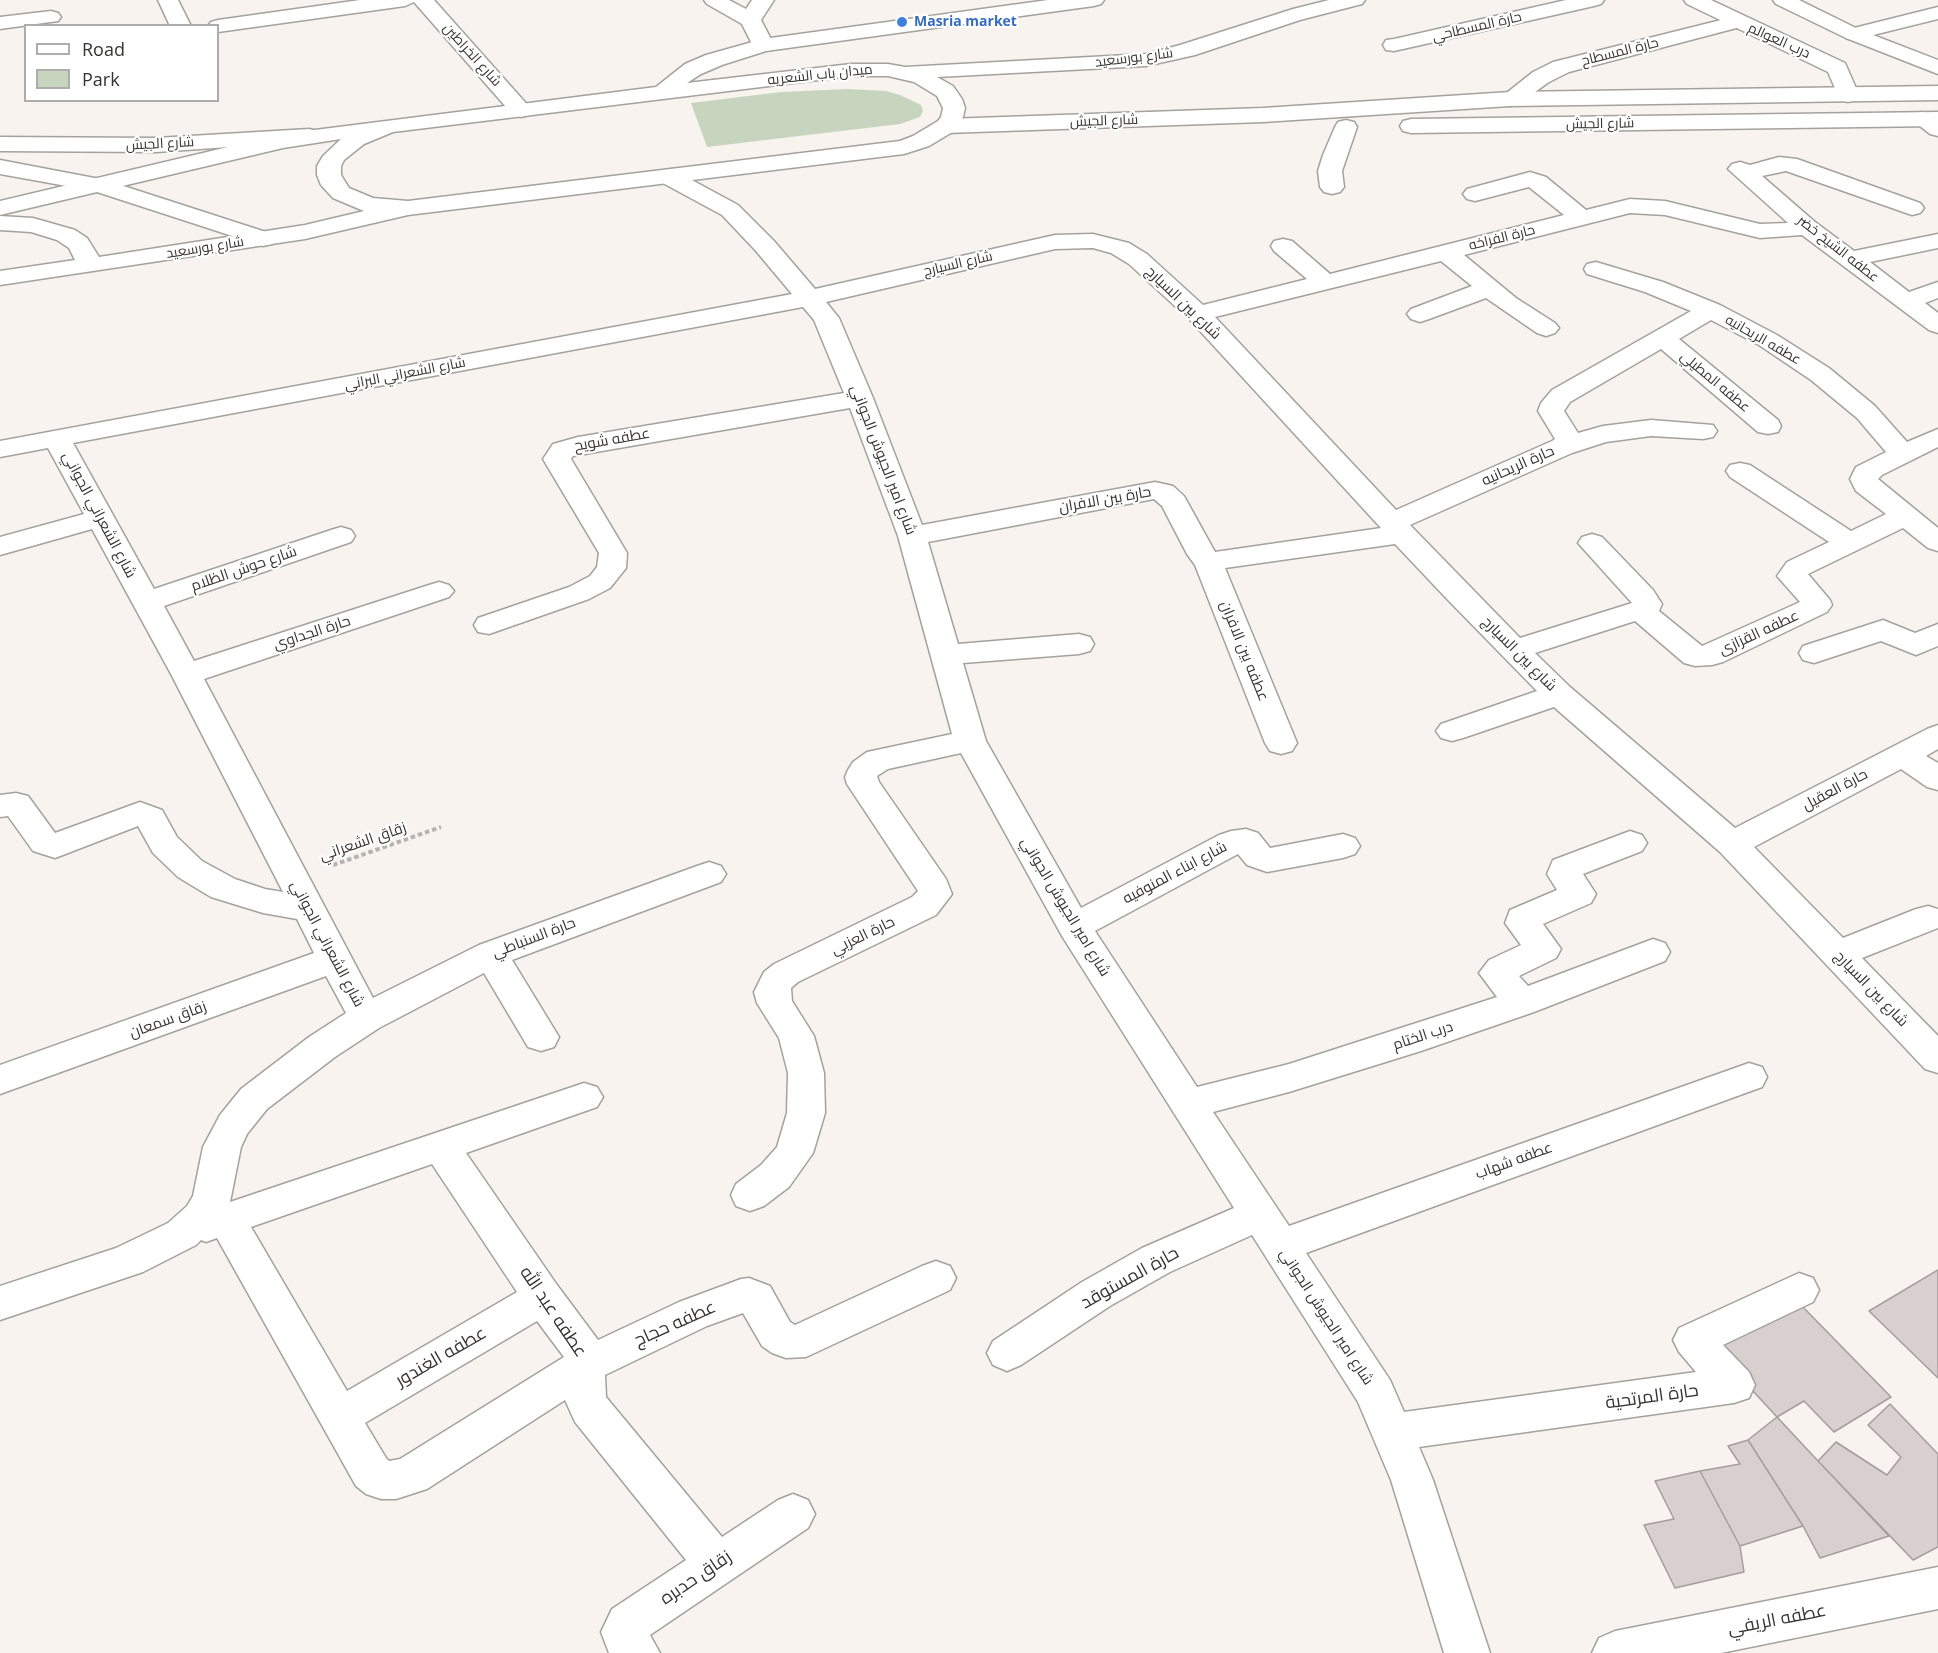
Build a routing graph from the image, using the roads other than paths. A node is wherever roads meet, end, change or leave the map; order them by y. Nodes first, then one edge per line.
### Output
1 (168, 0) edge
2 (405, 0) edge
3 (423, 0) edge
4 (714, 0) edge
5 (764, 0) edge
6 (1094, 0) edge
7 (1354, 0) edge
8 (1594, 0) edge
9 (1694, 0) edge
10 (1783, 0) edge
11 (1938, 13) edge
12 (51, 17) dead end
13 (751, 20) junction
14 (1737, 22) junction
15 (0, 23) edge
16 (180, 24) edge
17 (219, 26) edge
18 (1853, 33) junction
19 (763, 45) junction
20 (1394, 45) dead end
21 (1938, 68) edge
22 (906, 73) junction
23 (660, 93) junction
24 (1938, 93) edge
25 (1848, 95) junction
26 (1510, 99) junction
27 (521, 110) junction
28 (1263, 115) junction
29 (1932, 123) edge
30 (389, 126) junction
31 (946, 126) junction
32 (1346, 127) junction
33 (320, 135) junction
34 (0, 144) edge
35 (0, 167) edge
36 (669, 177) junction
37 (97, 185) junction
38 (1332, 187) dead end
39 (1475, 194) dead end
40 (0, 208) edge
41 (408, 208) junction
42 (1912, 208) dead end
43 (1581, 218) junction
44 (0, 223) edge
45 (1807, 227) junction
46 (263, 239) junction
47 (1938, 242) edge
48 (1108, 244) joint
49 (1283, 246) dead end
50 (1445, 252) junction
51 (1850, 259) junction
52 (89, 266) junction
53 (1596, 269) dead end
54 (0, 278) edge
55 (1325, 282) junction
56 (1488, 289) junction
57 (1938, 289) edge
58 (810, 298) junction
59 (1906, 302) junction
60 (1711, 310) junction
61 (1198, 314) junction
62 (1420, 314) dead end
63 (1938, 325) edge
64 (1546, 328) dead end
65 (1663, 338) junction
66 (860, 398) junction
67 (1768, 426) dead end
68 (1703, 431) dead end
69 (56, 437) junction
70 (1938, 437) edge
71 (1562, 447) junction
72 (0, 449) edge
73 (1903, 454) junction
74 (1740, 471) dead end
75 (1905, 516) junction
76 (100, 518) junction
77 (1398, 528) junction
78 (341, 536) dead end
79 (912, 536) junction
80 (1938, 542) edge
81 (1592, 543) dead end
82 (1850, 543) junction
83 (0, 546) edge
84 (1207, 559) junction
85 (439, 591) dead end
86 (146, 602) junction
87 (1644, 612) junction
88 (489, 625) dead end
89 (1938, 634) edge
90 (1079, 644) dead end
91 (1514, 650) junction
92 (1814, 653) dead end
93 (945, 655) junction
94 (186, 674) junction
95 (1559, 694) junction
96 (1452, 731) dead end
97 (1938, 736) edge
98 (970, 741) junction
99 (1281, 742) dead end
100 (1903, 755) junction
101 (1938, 779) edge
102 (0, 806) edge
103 (1630, 843) dead end
104 (1732, 844) junction
105 (1343, 846) dead end
106 (709, 874) dead end
107 (300, 893) junction
108 (1928, 918) dead end
109 (1074, 927) junction
110 (1653, 952) dead end
111 (491, 954) junction
112 (1838, 954) junction
113 (335, 959) junction
114 (1521, 1003) junction
115 (366, 1018) junction
116 (541, 1037) dead end
117 (1938, 1059) edge
118 (1749, 1077) dead end
119 (0, 1080) edge
120 (584, 1097) dead end
121 (1188, 1104) junction
122 (441, 1147) junction
123 (750, 1196) dead end
124 (226, 1219) junction
125 (1270, 1230) junction
126 (183, 1234) junction
127 (936, 1278) dead end
128 (1799, 1290) dead end
129 (543, 1297) junction
130 (0, 1304) edge
131 (1007, 1353) dead end
132 (588, 1364) junction
133 (339, 1416) junction
134 (1393, 1432) junction
135 (793, 1514) dead end
136 (716, 1563) junction
137 (1938, 1588) edge
138 (637, 1653) edge
139 (1467, 1653) edge
140 (1615, 1653) edge

1 - 16 street
2 - 17 street
3 - 27 street, شارع الخراطين
4 - 13 street
5 - 13 street
6 - 19 street
7 - 22 street, شارع بورسعيد
8 - 20 street, حارة المسطاحي
9 - 14 street, درب العوالم
10 - 18 street
11 - 18 street
12 - 15 street
13 - 19 street
14 - 25 street, درب العوالم
14 - 26 street, حارة المسطاح
18 - 21 street
19 - 23 street
22 - 23 street, ميدان باب الشعريه
22 - 31 street, ميدان باب الشعريه
23 - 27 street, ميدان باب الشعريه
24 - 25 street, شارع الجيش
25 - 26 street, شارع الجيش
26 - 28 street, شارع الجيش
27 - 30 street, ميدان باب الشعريه
28 - 31 street, شارع الجيش
28 - 32 street, شارع الجيش
29 - 32 street, شارع الجيش
30 - 33 street
30 - 41 street, ميدان باب الشعريه
31 - 36 street, ميدان باب الشعريه
32 - 38 street
33 - 34 street, شارع الجيش
33 - 37 street
35 - 37 street
36 - 41 street, ميدان باب الشعريه
36 - 58 street, شارع امير الجيوش الجواني
37 - 40 street
37 - 46 street
39 - 43 street
41 - 46 street, شارع بورسعيد
42 - 45 street, عطفه الشيخ خضر
43 - 45 street, حارة الفراخه
43 - 50 street, حارة الفراخه
44 - 52 street
45 - 51 street, عطفه الشيخ خضر
46 - 52 street, شارع بورسعيد
47 - 51 street
48 - 58 street, شارع السيارج
48 - 61 street, شارع بين السيارج
49 - 55 street
50 - 55 street, حارة الفراخه
50 - 56 street
51 - 59 street, عطفه الشيخ خضر
52 - 54 street, شارع بورسعيد
53 - 60 street, عطفه الريحانيه
55 - 61 street, حارة الفراخه
56 - 62 street
56 - 64 street
57 - 59 street
58 - 66 street, شارع امير الجيوش الجواني
58 - 69 street, شارع الشعراني البراني
59 - 63 street, عطفه الشيخ خضر
60 - 65 street, حارة الريحانيه
60 - 73 street, عطفه الريحانيه
61 - 77 street, شارع بين السيارج
65 - 67 street, عطفه المطيلي
65 - 71 street, حارة الريحانيه
66 - 79 street, شارع امير الجيوش الجواني
66 - 88 street, عطفه شويح
68 - 71 street
69 - 72 street, شارع الشعراني البراني
69 - 76 street, شارع الشعراني الجواني
70 - 73 street
71 - 77 street, حارة الريحانيه
73 - 75 street
74 - 82 street
75 - 80 street
75 - 82 street, عطفه القزازى
76 - 83 street
76 - 86 street, شارع الشعراني الجواني
77 - 84 street
77 - 91 street, شارع بين السيارج
78 - 86 street, شارع حوش الظلام
79 - 84 street, حارة بين الافران
79 - 93 street, شارع امير الجيوش الجواني
81 - 87 street, عطفه القزازى
82 - 87 street, عطفه القزازى
84 - 99 street, عطفه بين الافران
85 - 94 street, حارة الجداوي
86 - 94 street, شارع الشعراني الجواني
87 - 91 street
89 - 92 street
90 - 93 street
91 - 95 street, شارع بين السيارج
93 - 98 street, شارع امير الجيوش الجواني
94 - 107 street, شارع الشعراني الجواني
95 - 96 street
95 - 104 street, شارع بين السيارج
97 - 100 street, حارة العقيل
98 - 109 street, شارع امير الجيوش الجواني
98 - 123 street, حارة العزبي
100 - 101 street
100 - 104 street, حارة العقيل
102 - 107 street
103 - 114 street
104 - 112 street, شارع بين السيارج
105 - 109 street, شارع ابناء المنوفيه
106 - 111 street, حارة السنباطي
107 - 113 street, شارع الشعراني الجواني
108 - 112 street
109 - 121 street, شارع امير الجيوش الجواني
110 - 114 street, درب الختام
111 - 115 street, حارة السنباطي
111 - 116 street
112 - 117 street, شارع بين السيارج
113 - 115 street, شارع الشعراني الجواني
113 - 119 street, زقاق سمعان
114 - 121 street, درب الختام
115 - 126 street, شارع الشعراني الجواني
118 - 125 street, عطفه شهاب
120 - 122 street
121 - 125 street, شارع امير الجيوش الجواني
122 - 124 street
122 - 129 street, عطفه عبد الله
124 - 126 street
124 - 133 street
125 - 131 street, حارة المستوقد
125 - 134 street, شارع امير الجيوش الجواني
126 - 130 street, شارع الشعراني الجواني
127 - 132 street, عطفه حجاج
128 - 134 street, حارة المرتحية
129 - 132 street, عطفه عبد الله
129 - 133 street, عطفه الغندور
132 - 133 street, عطفه حجاج
132 - 136 street, عطفه عبد الله
134 - 139 street, شارع امير الجيوش الجواني
135 - 136 street, زقاق حدبره
136 - 138 street, زقاق حدبره
137 - 140 street, عطفه الريفي

